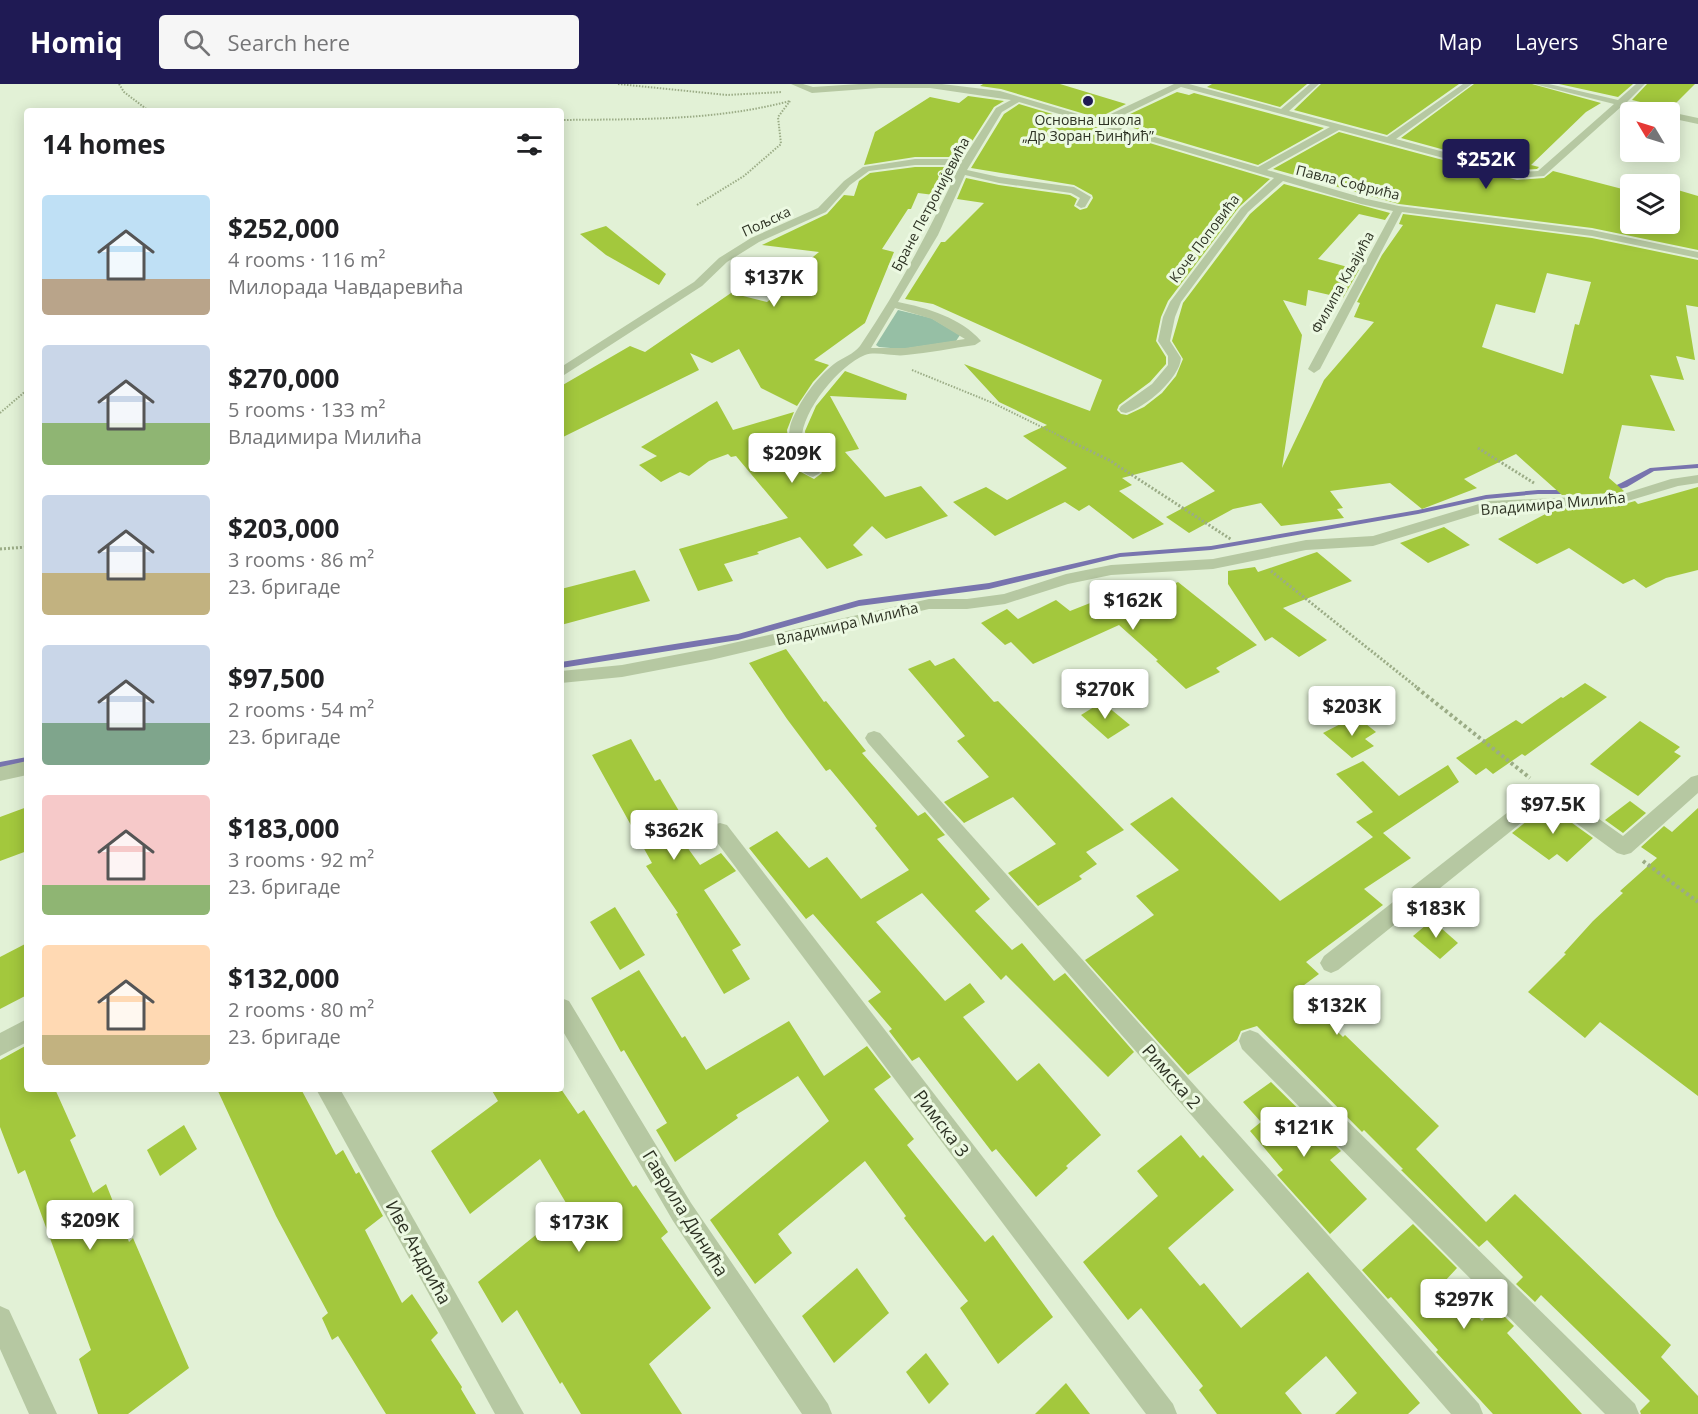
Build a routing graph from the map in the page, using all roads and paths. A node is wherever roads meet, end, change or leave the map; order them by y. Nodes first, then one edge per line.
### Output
1 (119, 84) edge
2 (618, 84) edge
3 (795, 84) edge
4 (973, 84) edge
5 (1180, 84) edge
6 (1315, 84) edge
7 (1468, 84) edge
8 (1538, 84) edge
9 (1641, 84) edge
10 (932, 85) edge
11 (812, 90) junction
12 (1000, 94) junction
13 (1018, 99) junction
14 (790, 101) junction
15 (1622, 102) edge
16 (1620, 103) edge
17 (1620, 104) edge
18 (145, 108) edge
19 (1284, 111) junction
20 (1680, 117) edge
21 (564, 120) edge
22 (1698, 121) edge
23 (1100, 123) junction
24 (1337, 127) junction
25 (1389, 140) junction
26 (964, 167) junction
27 (1258, 171) junction
28 (1280, 178) junction
29 (697, 205) dead end
30 (1081, 205) dead end
31 (1399, 209) junction
32 (1698, 255) edge
33 (893, 304) junction
34 (863, 351) junction
35 (910, 369) dead end
36 (1314, 369) dead end
37 (564, 371) edge
38 (24, 393) edge
39 (1126, 409) dead end
40 (0, 413) edge
41 (1478, 448) dead end
42 (813, 474) dead end
43 (1698, 478) edge
44 (1537, 485) dead end
45 (1226, 535) dead end
46 (24, 547) edge
47 (0, 549) edge
48 (1253, 557) junction
49 (564, 677) edge
50 (874, 738) dead end
51 (24, 769) edge
52 (0, 774) edge
53 (1698, 782) edge
54 (1547, 792) junction
55 (720, 831) dead end
56 (1624, 847) junction
57 (1698, 902) edge
58 (1331, 963) dead end
59 (564, 1013) edge
60 (24, 1032) edge
61 (1250, 1041) dead end
62 (0, 1045) edge
63 (329, 1092) edge
64 (0, 1319) edge
65 (43, 1414) edge
66 (510, 1414) edge
67 (818, 1414) edge
68 (1163, 1414) edge
69 (1469, 1414) edge
70 (1625, 1414) edge

1 - 18 path
2 - 11 path
3 - 11 street
4 - 12 street, Павла Софрића
5 - 19 street
5 - 23 street
6 - 19 street
7 - 25 street
8 - 16 street
9 - 15 street
10 - 11 street, Павла Софрића
10 - 12 street, Павла Софрића
11 - 14 path
12 - 13 street, Павла Софрића
13 - 23 street, Павла Софрића
13 - 26 street, Бране Петронијевића
14 - 21 path
14 - 29 path
17 - 25 street
19 - 24 street
20 - 22 street
23 - 27 street, Павла Софрића
24 - 25 street
24 - 27 street
26 - 30 street, Пољска
26 - 33 street, Бране Петронијевића
26 - 37 street, Пољска
27 - 28 street, Павла Софрића
28 - 31 street, Павла Софрића
28 - 39 street, Коче Поповића
31 - 32 street, Павла Софрића
31 - 36 street, Филипа Кљајића
33 - 34 street, Бране Петронијевића
33 - 34 street
34 - 42 street, Бране Петронијевића
35 - 45 path
38 - 40 path
41 - 44 path
43 - 48 street, Владимира Милића
46 - 47 path
48 - 49 street, Владимира Милића
48 - 54 path
50 - 69 street, Римска 2
51 - 52 street
53 - 56 street
54 - 56 street
54 - 58 street
55 - 68 street, Римска 3
56 - 57 path
59 - 67 street, Гаврила Динића
60 - 62 street
61 - 70 street
63 - 66 street, Иве Андрића
64 - 65 street

